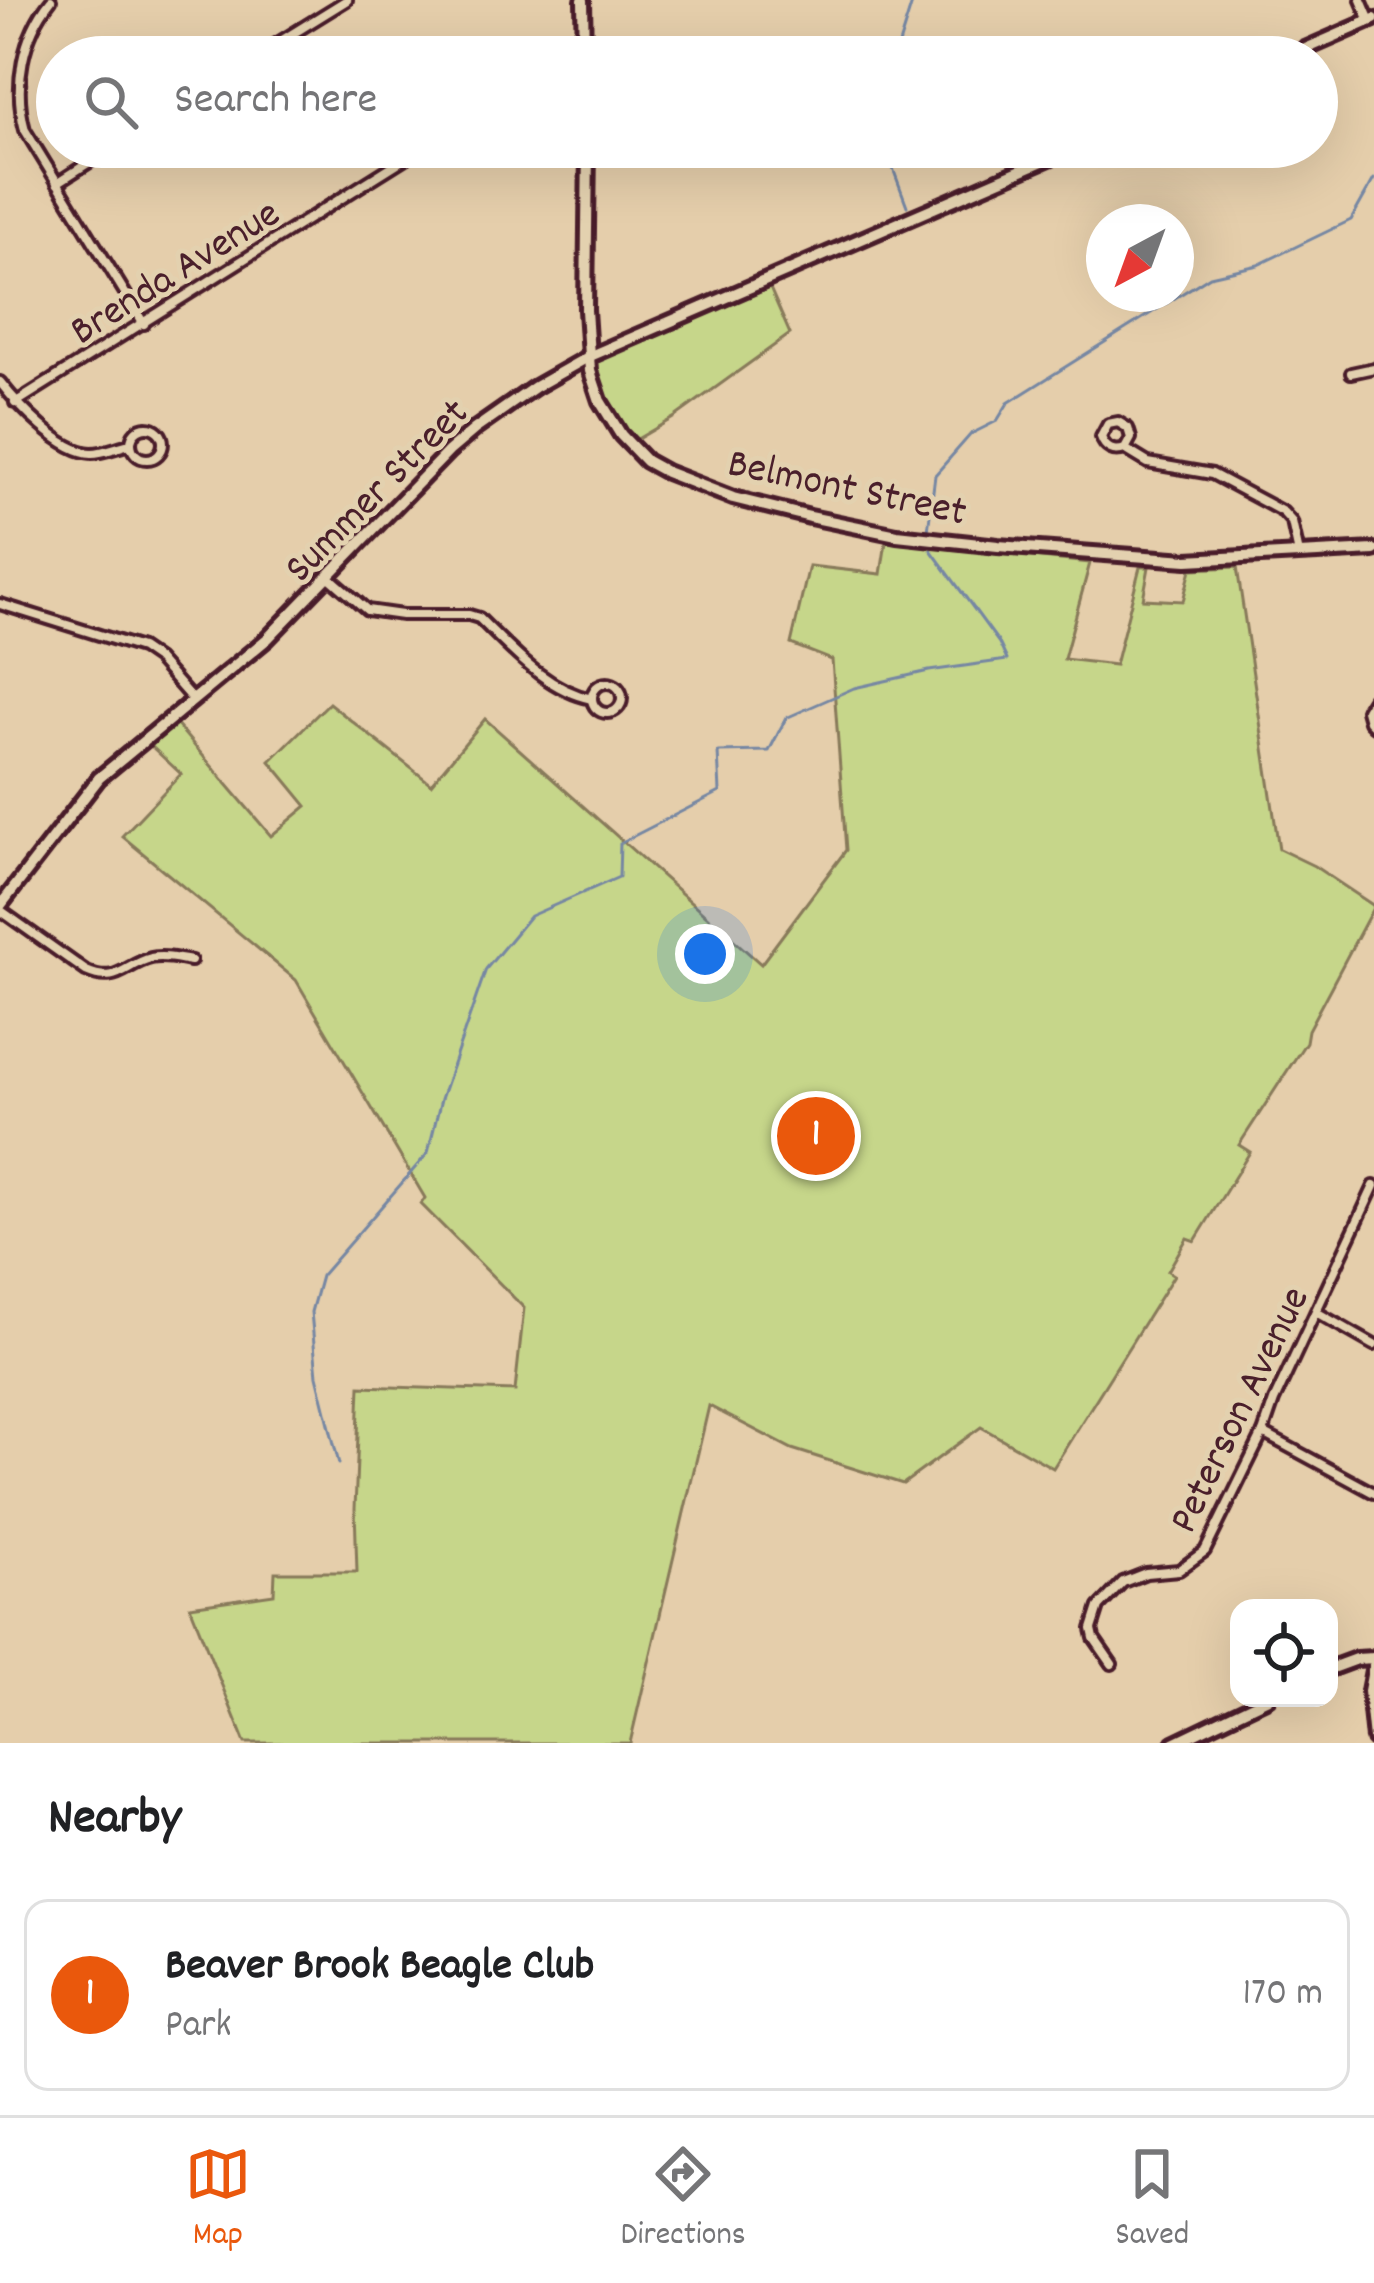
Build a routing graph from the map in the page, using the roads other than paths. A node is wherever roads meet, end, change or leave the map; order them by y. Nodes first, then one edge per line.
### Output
1 (51, 0) edge
2 (347, 0) edge
3 (583, 0) edge
4 (1361, 0) edge
5 (1372, 20) edge
6 (289, 36) edge
7 (584, 36) edge
8 (1336, 36) edge
9 (36, 148) edge
10 (48, 168) edge
11 (80, 168) edge
12 (390, 168) edge
13 (588, 168) edge
14 (1027, 168) edge
15 (57, 183) junction
16 (144, 324) junction
17 (587, 331) junction
18 (613, 346) junction
19 (588, 357) junction
20 (1374, 368) edge
21 (561, 372) junction
22 (1351, 373) dead end
23 (0, 382) edge
24 (595, 387) junction
25 (15, 403) junction
26 (131, 444) junction
27 (1125, 449) dead end
28 (1374, 550) edge
29 (1299, 554) junction
30 (328, 576) junction
31 (0, 604) edge
32 (1374, 697) edge
33 (592, 698) junction
34 (193, 700) junction
35 (1374, 726) edge
36 (0, 908) edge
37 (191, 961) dead end
38 (1374, 1186) edge
39 (1316, 1312) junction
40 (1374, 1345) edge
41 (1263, 1433) junction
42 (1374, 1493) edge
43 (1374, 1662) edge
44 (1112, 1664) dead end
45 (1338, 1666) edge
46 (1249, 1707) edge
47 (1374, 1739) edge
48 (1174, 1743) edge

1 - 9 street
2 - 6 street
3 - 7 street
4 - 5 street
5 - 8 street
10 - 15 street
11 - 15 street
12 - 16 street, Brenda Avenue
13 - 17 street, Belmont Street
14 - 18 street, Summer Street
15 - 16 street
16 - 25 street, Brenda Avenue
17 - 18 street
17 - 19 street, Belmont Street
18 - 19 street, Summer Street
19 - 21 street, Summer Street
19 - 24 street, Belmont Street
20 - 22 street
21 - 24 street
21 - 30 street, Summer Street
23 - 25 street
24 - 29 street, Belmont Street
25 - 26 street
26 - 26 street
27 - 29 street
28 - 29 street, Belmont Street
30 - 33 street
30 - 34 street, Summer Street
31 - 34 street
32 - 35 street
33 - 33 street
34 - 36 street, Summer Street
36 - 37 street
38 - 39 street, Peterson Avenue
39 - 40 street
39 - 41 street, Peterson Avenue
41 - 42 street
41 - 44 street, Peterson Avenue
43 - 45 street
43 - 47 street
46 - 48 street

